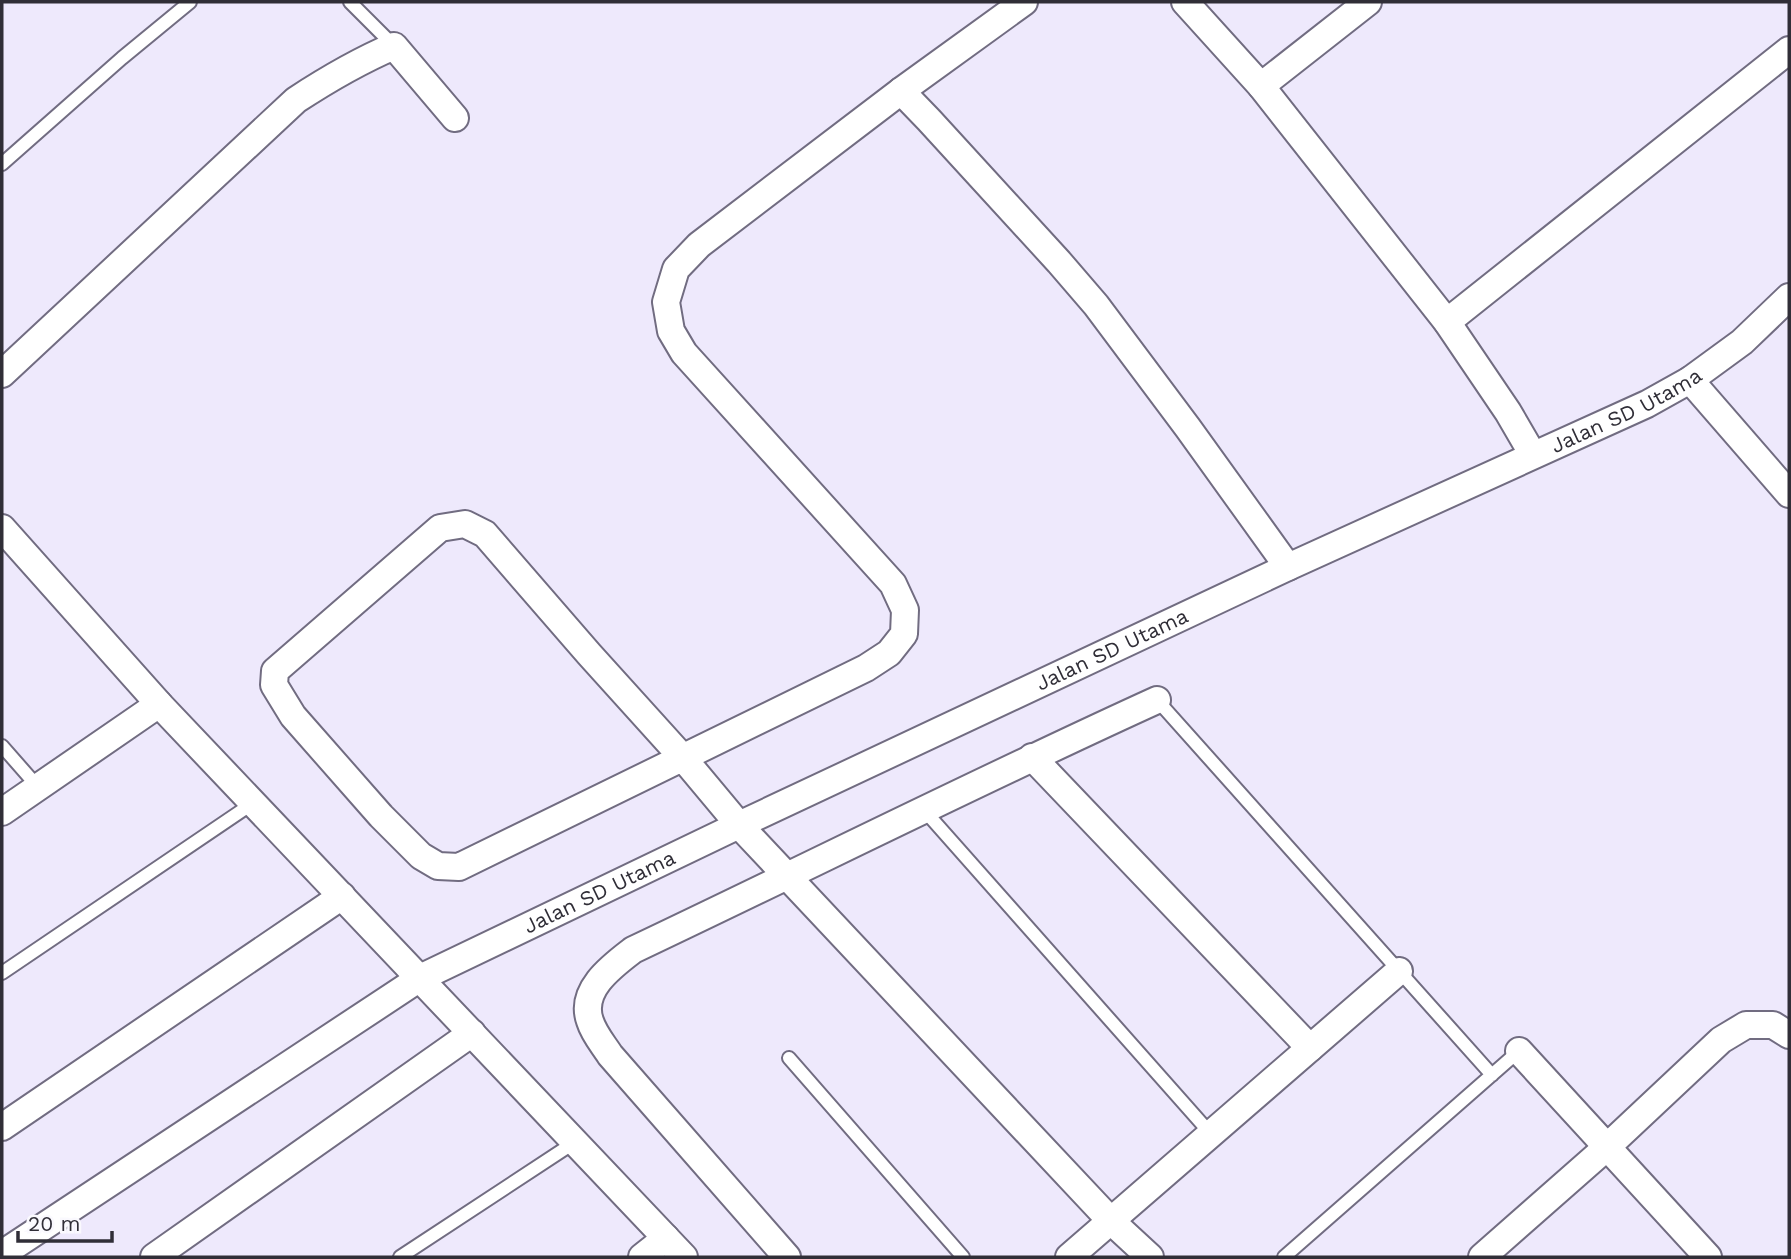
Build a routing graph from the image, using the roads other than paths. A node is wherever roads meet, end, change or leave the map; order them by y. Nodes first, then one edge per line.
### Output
1 (190, 2) edge
2 (350, 2) edge
3 (1024, 2) edge
4 (1185, 2) edge
5 (1368, 2) edge
6 (394, 46) junction
7 (1789, 50) edge
8 (1261, 86) junction
9 (901, 91) junction
10 (455, 118) dead end
11 (2, 164) edge
12 (1789, 297) edge
13 (1447, 322) junction
14 (2, 374) edge
15 (1690, 380) junction
16 (1534, 455) junction
17 (1789, 495) edge
18 (2, 528) edge
19 (1288, 567) junction
20 (1157, 700) joint
21 (159, 704) junction
22 (2, 746) edge
23 (1032, 757) junction
24 (684, 758) junction
25 (38, 787) junction
26 (253, 803) junction
27 (923, 810) junction
28 (2, 812) edge
29 (739, 825) junction
30 (788, 876) junction
31 (342, 896) junction
32 (1399, 971) junction
33 (2, 973) edge
34 (420, 978) junction
35 (472, 1033) junction
36 (1789, 1035) edge
37 (1310, 1048) junction
38 (1519, 1051) joint
39 (789, 1058) dead end
40 (1492, 1075) junction
41 (2, 1127) edge
42 (1211, 1134) junction
43 (575, 1142) junction
44 (1607, 1147) junction
45 (1111, 1221) junction
46 (675, 1248) edge
47 (2, 1254) edge
48 (1699, 1254) edge
49 (154, 1257) edge
50 (400, 1257) edge
51 (642, 1257) edge
52 (787, 1257) edge
53 (963, 1257) edge
54 (1069, 1257) edge
55 (1150, 1257) edge
56 (1284, 1257) edge
57 (1482, 1257) edge

1 - 11 lane
2 - 6 lane
3 - 9 street
4 - 8 street
5 - 8 street
6 - 10 street
6 - 14 street
7 - 13 street
8 - 13 street
9 - 19 street
9 - 24 street
12 - 15 street, Jalan SD Utama
13 - 16 street
15 - 16 street, Jalan SD Utama
15 - 17 street
16 - 19 street, Jalan SD Utama
18 - 21 street
19 - 29 street, Jalan SD Utama
20 - 23 street
20 - 32 lane
21 - 25 street
21 - 26 street
22 - 25 lane
23 - 27 street
23 - 37 street
24 - 24 street
24 - 29 street
25 - 28 street
26 - 31 street
26 - 33 lane
27 - 30 street
27 - 42 lane
29 - 30 street
29 - 34 street, Jalan SD Utama
30 - 45 street
30 - 52 street
31 - 34 street
31 - 41 street
32 - 37 street
32 - 40 lane
34 - 35 street
34 - 47 street, Jalan SD Utama
35 - 43 street
35 - 49 street
36 - 44 street
37 - 42 street
38 - 40 lane
38 - 44 street
39 - 53 lane
40 - 56 lane
42 - 45 street
43 - 46 street
43 - 50 lane
44 - 48 street
44 - 57 street
45 - 54 street
45 - 55 street
46 - 51 street

